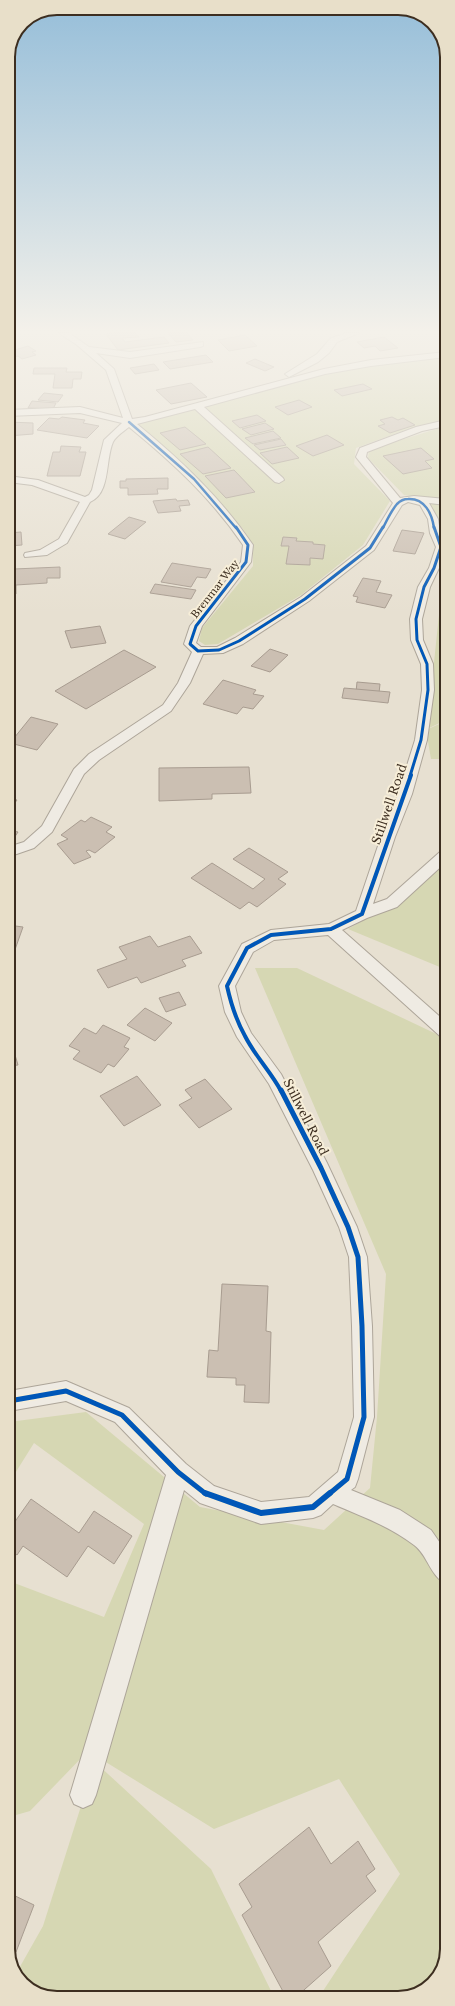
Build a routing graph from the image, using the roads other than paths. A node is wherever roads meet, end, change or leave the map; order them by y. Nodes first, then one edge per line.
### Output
1 (124, 427) edge
2 (134, 427) edge
3 (214, 427) edge
4 (221, 427) edge
5 (430, 427) edge
6 (15, 480) edge
7 (279, 480) dead end
8 (268, 481) dead end
9 (414, 499) junction
10 (86, 500) junction
11 (440, 501) edge
12 (398, 503) junction
13 (440, 545) edge
14 (440, 550) edge
15 (29, 555) dead end
16 (198, 651) junction
17 (15, 850) edge
18 (440, 859) edge
19 (362, 914) junction
20 (331, 929) junction
21 (440, 1027) edge
22 (15, 1400) edge
23 (178, 1472) junction
24 (330, 1492) junction
25 (440, 1563) edge
26 (83, 1795) dead end

1 - 10 street
2 - 16 street, Brenmar Way
3 - 8 street
4 - 7 street
5 - 12 street
6 - 10 street
9 - 11 street
9 - 12 street
9 - 13 street, Stillwell Road
10 - 15 street
12 - 16 street
14 - 19 street, Stillwell Road
16 - 17 street
18 - 19 street
19 - 20 street, Stillwell Road
20 - 21 street
20 - 24 street, Stillwell Road
22 - 23 street, Stillwell Road
23 - 24 street, Stillwell Road
23 - 26 street
24 - 25 street

